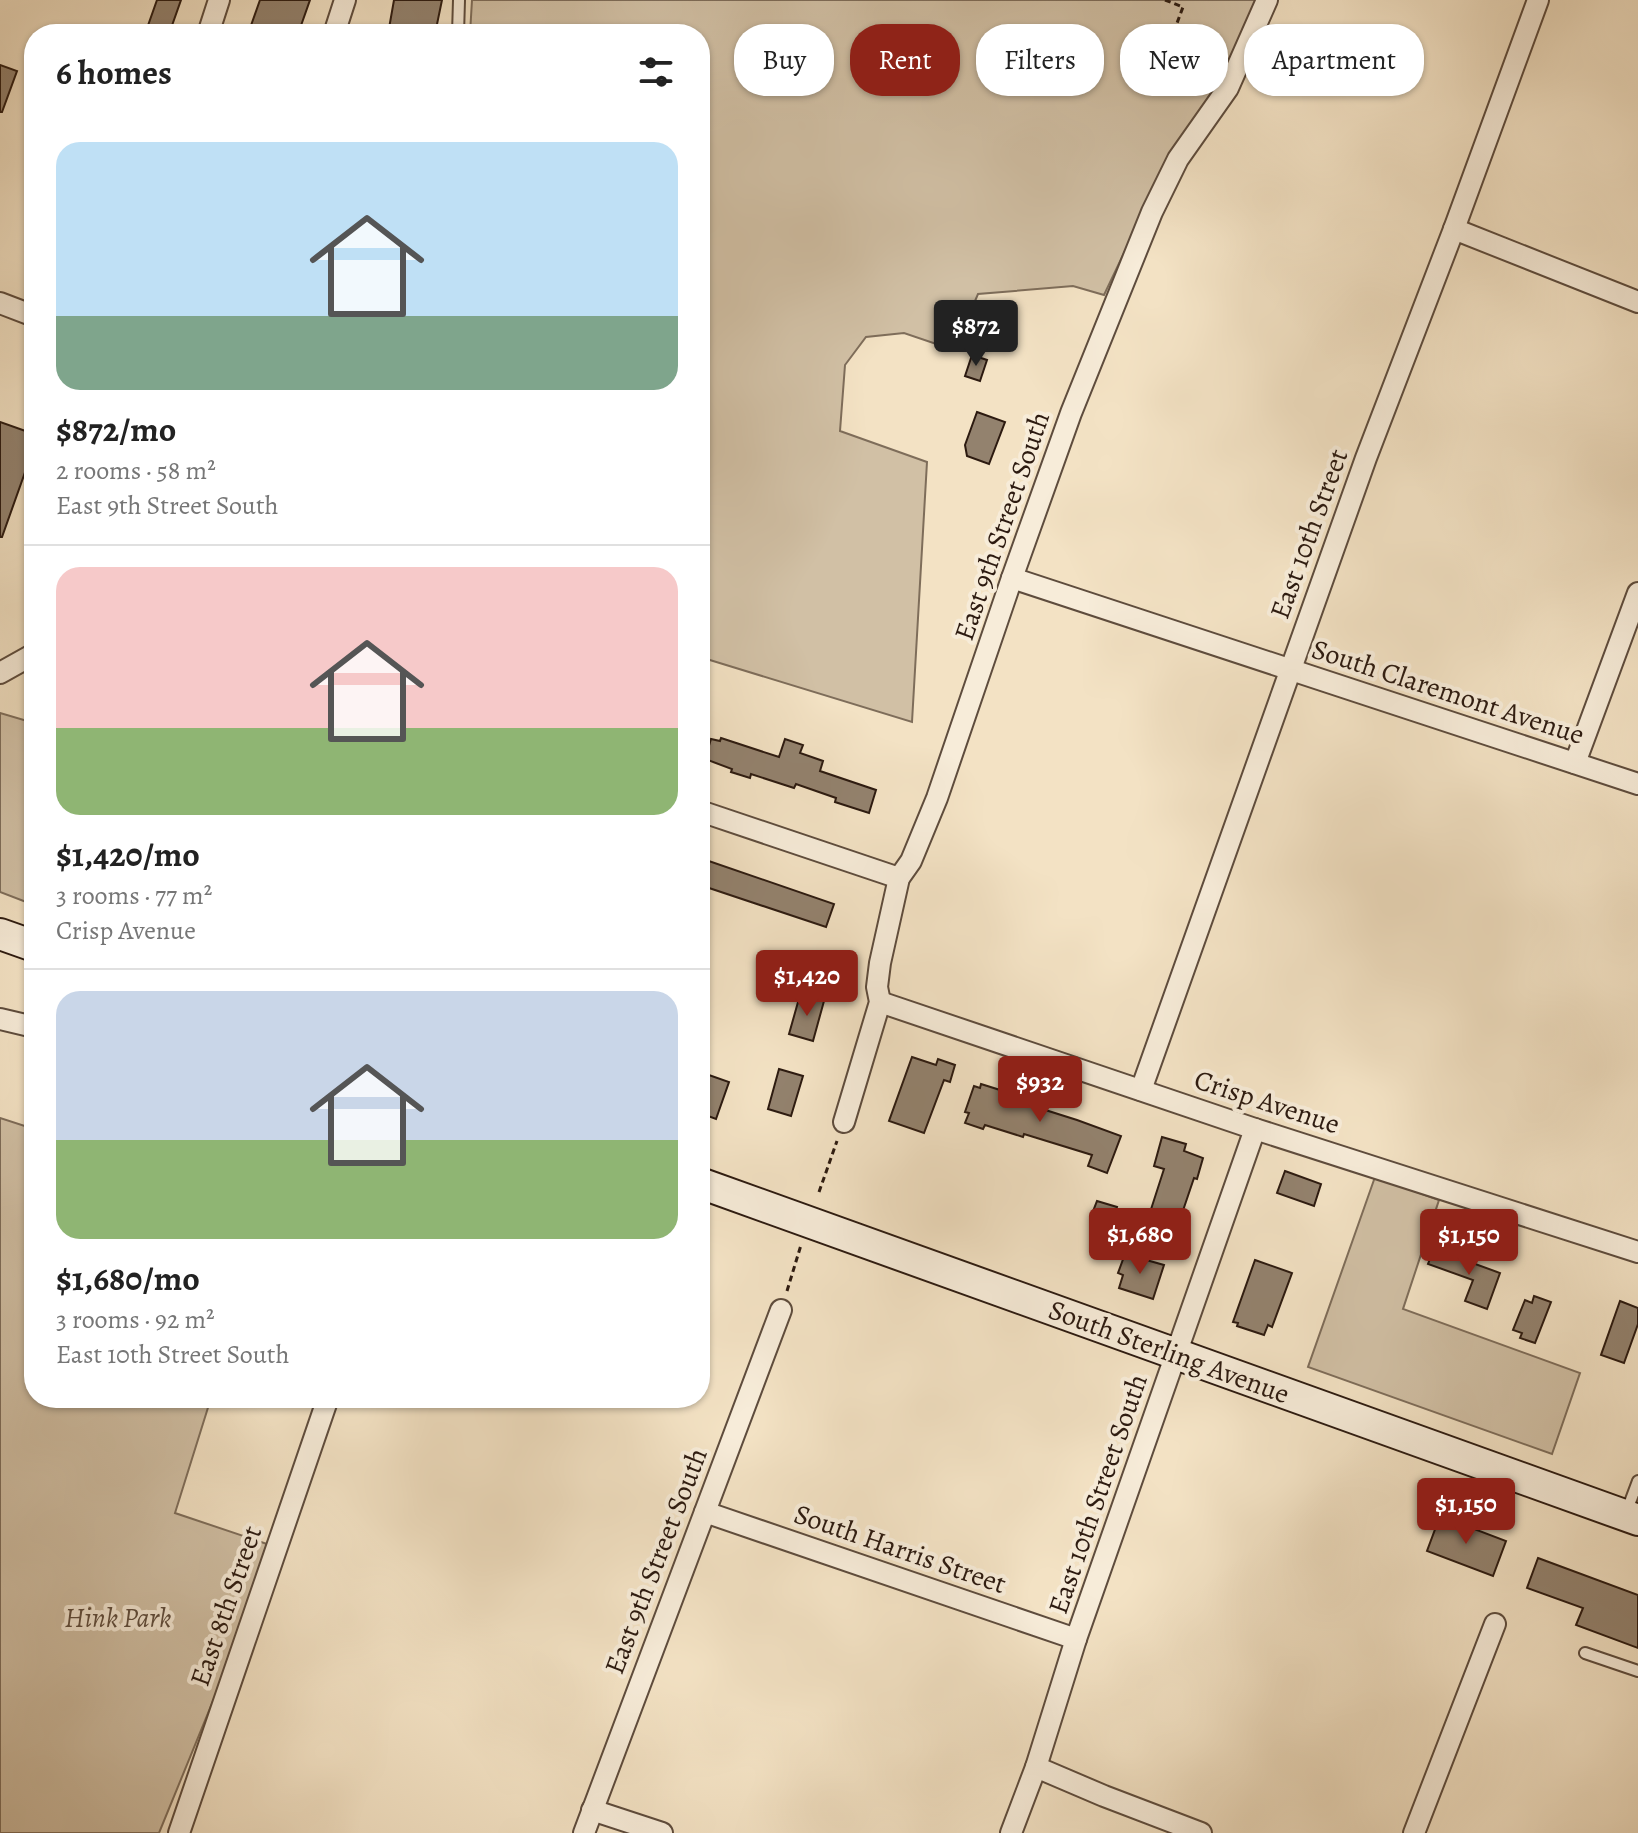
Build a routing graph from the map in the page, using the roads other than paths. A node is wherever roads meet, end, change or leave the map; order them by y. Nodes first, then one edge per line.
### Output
1 (219, 0) edge
2 (345, 0) edge
3 (459, 0) edge
4 (1267, 0) edge
5 (1538, 0) edge
6 (211, 24) edge
7 (337, 24) edge
8 (458, 24) edge
9 (1454, 229) junction
10 (1638, 302) edge
11 (0, 303) edge
12 (24, 312) edge
13 (1012, 578) junction
14 (1638, 593) edge
15 (24, 660) edge
16 (1291, 670) junction
17 (0, 673) edge
18 (1575, 763) junction
19 (1638, 784) edge
20 (710, 814) edge
21 (899, 878) junction
22 (0, 934) edge
23 (24, 942) edge
24 (880, 1002) junction
25 (0, 1019) edge
26 (24, 1025) edge
27 (1141, 1090) junction
28 (844, 1122) road end
29 (1255, 1129) junction
30 (710, 1187) edge
31 (1638, 1252) edge
32 (781, 1310) road end
33 (1177, 1355) junction
34 (325, 1408) edge
35 (1638, 1481) edge
36 (705, 1512) junction
37 (1632, 1518) edge
38 (1495, 1624) dead end
39 (1076, 1639) junction
40 (1585, 1653) dead end
41 (1638, 1671) edge
42 (1036, 1767) junction
43 (592, 1810) junction
44 (179, 1833) edge
45 (584, 1833) edge
46 (662, 1833) edge
47 (1011, 1833) edge
48 (1201, 1833) edge
49 (1414, 1833) edge

1 - 6 street
2 - 7 street
3 - 8 lane
4 - 13 street, East 9th Street South
5 - 9 street, East 10th Street
9 - 10 street
9 - 16 street, East 10th Street
11 - 12 street
13 - 16 street, South Claremont Avenue
13 - 21 street, East 9th Street South
14 - 18 street
15 - 17 street
16 - 18 street, South Claremont Avenue
16 - 27 street, East 10th Street
18 - 19 street, South Claremont Avenue
20 - 21 street
21 - 24 street, East 9th Street South
22 - 23 main road
24 - 27 street, Crisp Avenue
24 - 28 street, East 9th Street South
25 - 26 street
27 - 29 street, Crisp Avenue
29 - 31 street, Crisp Avenue
29 - 33 street, East 10th Street South
30 - 33 main road, South Sterling Avenue
32 - 36 street, East 9th Street South
33 - 37 main road, South Sterling Avenue
33 - 39 street, East 10th Street South
34 - 44 street, East 8th Street
35 - 37 lane
36 - 39 street, South Harris Street
36 - 43 street, East 9th Street South
38 - 49 street
39 - 42 street, East 10th Street South
40 - 41 lane
42 - 47 street, East 10th Street South
42 - 48 street
43 - 45 street, East 9th Street South
43 - 46 street

